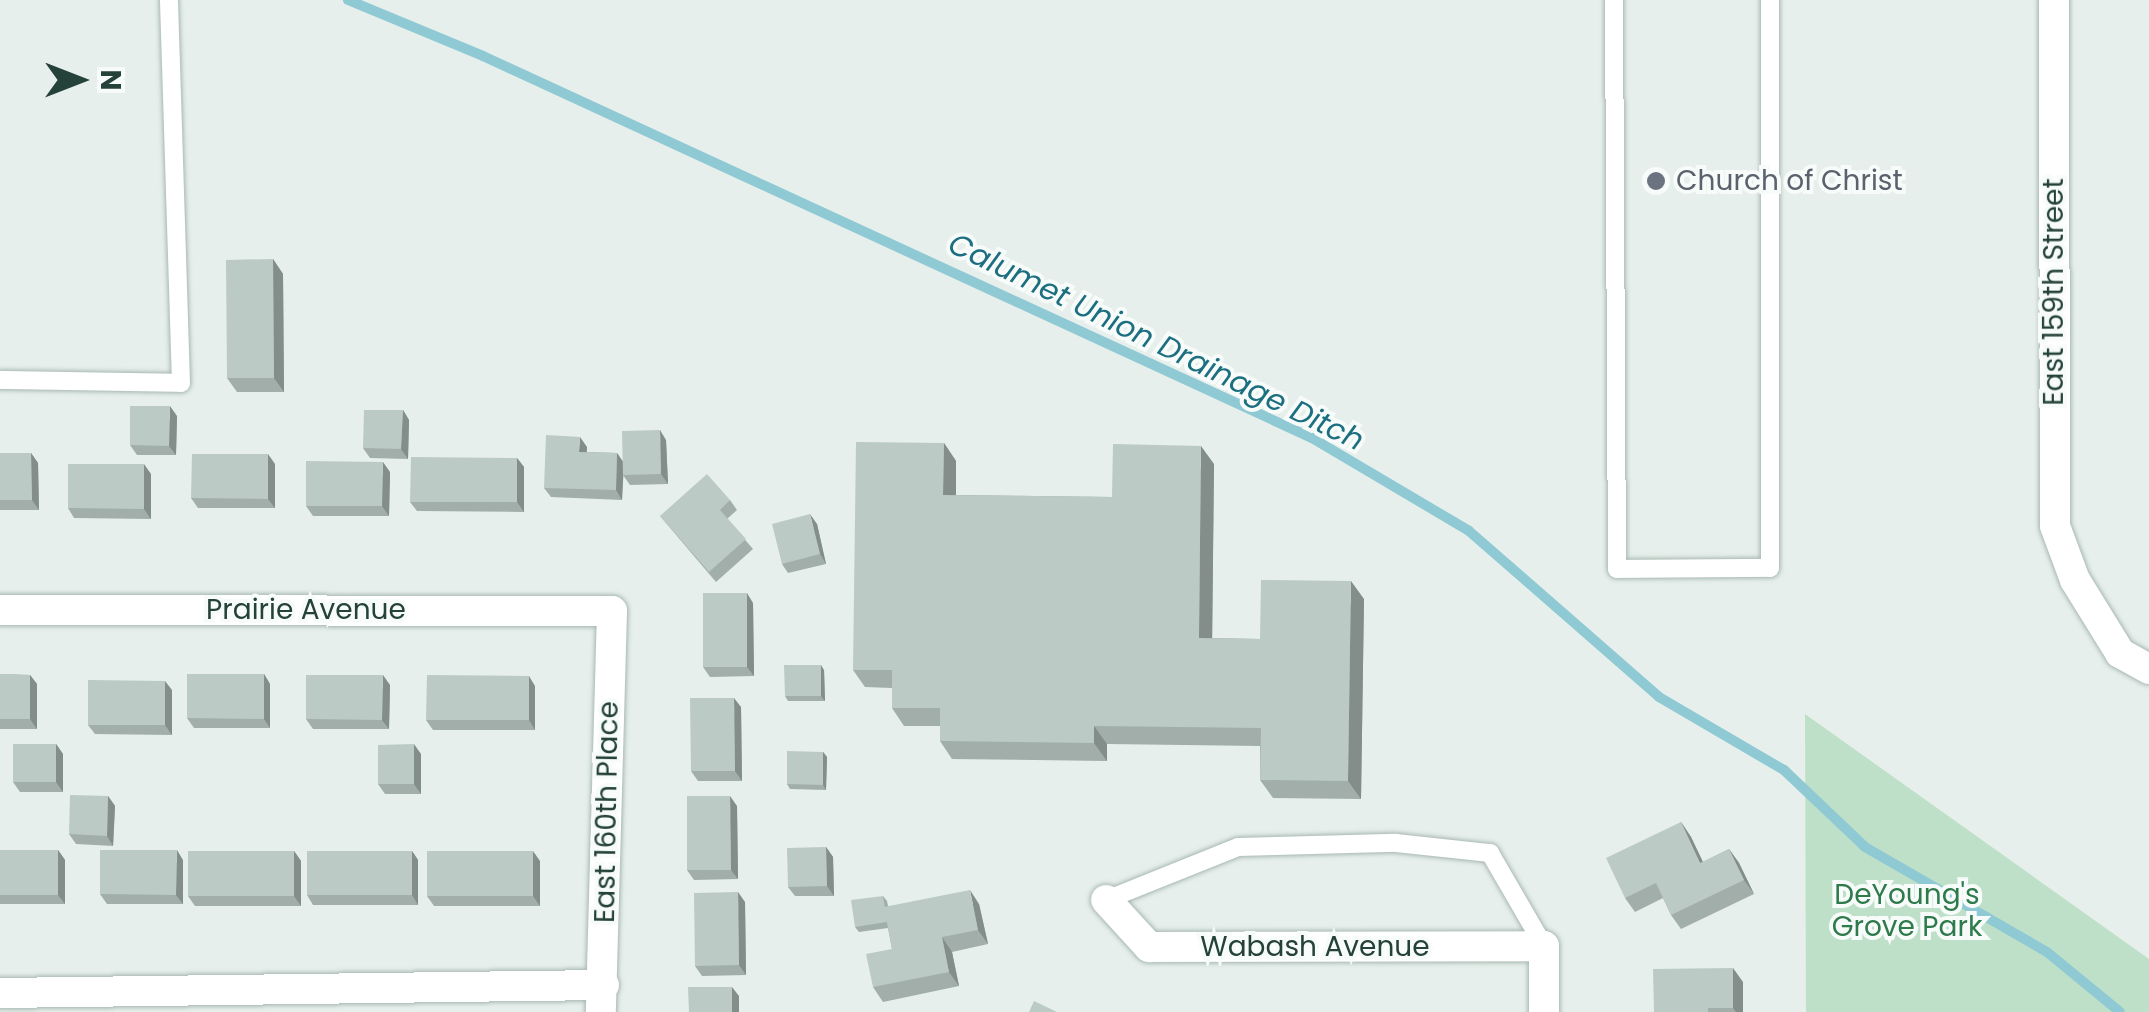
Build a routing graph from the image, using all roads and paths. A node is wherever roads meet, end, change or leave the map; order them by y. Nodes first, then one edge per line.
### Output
1 (169, 0) edge
2 (1614, 0) edge
3 (1770, 0) edge
4 (2054, 0) edge
5 (0, 380) edge
6 (0, 610) edge
7 (612, 611) joint
8 (2149, 670) edge
9 (1106, 900) joint
10 (1544, 946) junction
11 (0, 993) edge
12 (602, 999) edge
13 (1544, 1012) edge

1 - 5 lane
2 - 3 lane
4 - 8 street, East 159th Street
6 - 7 street, Prairie Avenue
7 - 12 street, East 160th Place
9 - 10 street, Wabash Avenue
9 - 10 lane
10 - 13 street
11 - 12 street

